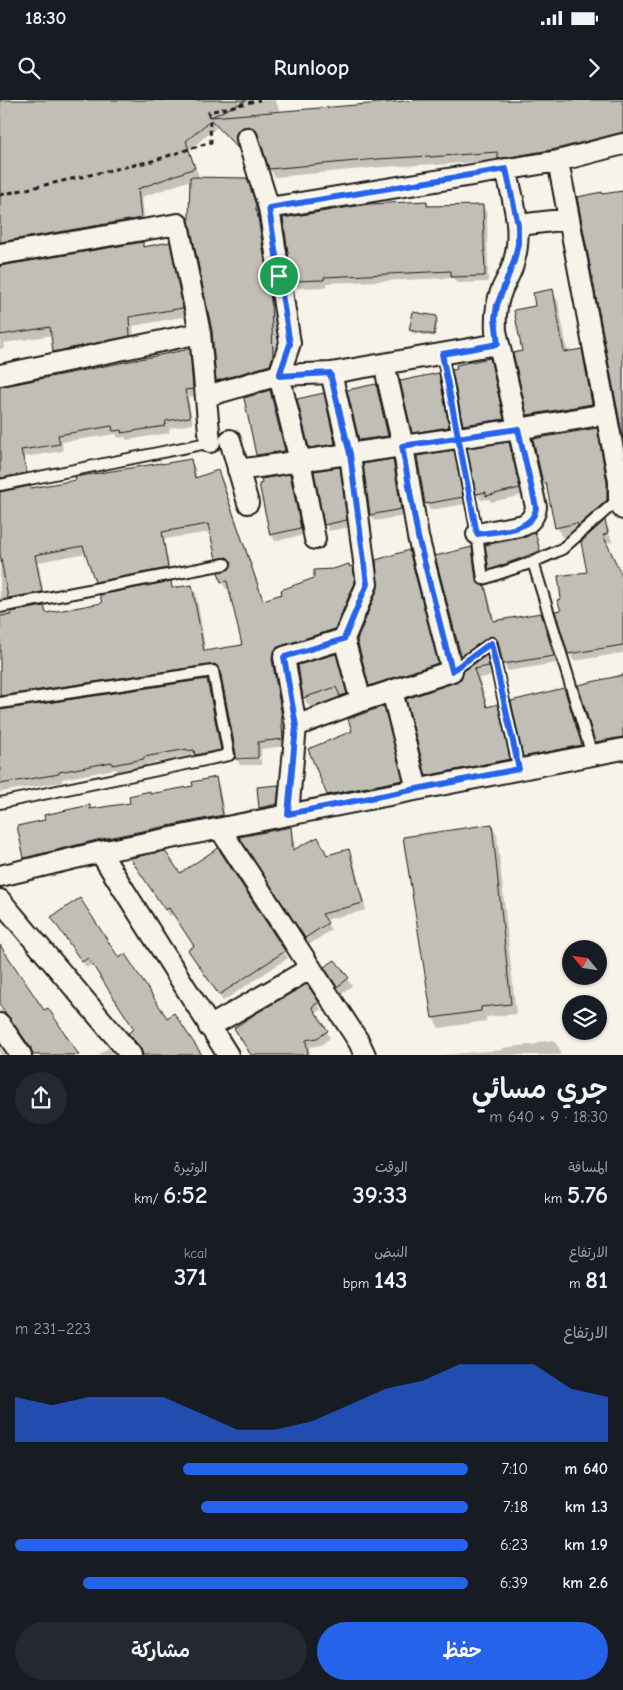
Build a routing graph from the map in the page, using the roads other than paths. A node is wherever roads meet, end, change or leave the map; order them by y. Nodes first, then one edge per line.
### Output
1 (247, 138) dead end
2 (623, 144) edge
3 (558, 161) junction
4 (506, 169) junction
5 (269, 208) junction
6 (569, 219) junction
7 (518, 225) junction
8 (0, 254) edge
9 (200, 333) junction
10 (498, 344) junction
11 (442, 354) junction
12 (384, 364) junction
13 (330, 373) junction
14 (0, 375) edge
15 (279, 376) junction
16 (207, 396) junction
17 (606, 414) junction
18 (518, 429) junction
19 (458, 438) junction
20 (230, 440) joint
21 (210, 442) junction
22 (402, 446) junction
23 (350, 454) junction
24 (300, 461) junction
25 (238, 470) junction
26 (0, 485) edge
27 (622, 501) edge
28 (248, 503) dead end
29 (477, 534) junction
30 (315, 539) dead end
31 (533, 562) junction
32 (225, 564) dead end
33 (0, 607) edge
34 (344, 639) junction
35 (452, 671) junction
36 (392, 691) junction
37 (361, 701) junction
38 (0, 703) edge
39 (296, 726) junction
40 (623, 749) edge
41 (592, 755) junction
42 (519, 769) junction
43 (417, 789) junction
44 (0, 803) edge
45 (288, 814) junction
46 (220, 829) junction
47 (100, 852) junction
48 (0, 876) edge
49 (0, 900) edge
50 (311, 968) junction
51 (0, 1024) edge
52 (210, 1027) junction
53 (21, 1055) edge
54 (131, 1055) edge
55 (228, 1055) edge
56 (365, 1055) edge

1 - 5 street
2 - 3 street
3 - 4 street
3 - 6 street
4 - 5 street
4 - 7 street
5 - 15 street
6 - 7 street
6 - 17 street
7 - 10 street
8 - 9 street
9 - 14 street
9 - 16 street
10 - 11 street
10 - 18 street
11 - 12 street
11 - 19 lane
12 - 13 street
12 - 22 street
13 - 15 street
13 - 23 street
15 - 16 street
15 - 24 street
16 - 21 street
17 - 18 street
17 - 27 street
18 - 19 street
18 - 29 street
19 - 22 street
19 - 29 lane
20 - 21 lane
20 - 25 street
21 - 26 lane
22 - 23 street
22 - 35 street
23 - 24 street
23 - 34 street
24 - 25 street
24 - 30 street
25 - 28 street
27 - 31 lane
29 - 31 lane
31 - 41 lane
32 - 33 lane
34 - 37 street
34 - 39 street
35 - 36 street
35 - 42 lane
36 - 37 street
36 - 43 street
37 - 39 street
38 - 44 lane
39 - 45 street
40 - 41 street
41 - 42 street
42 - 43 street
43 - 45 street
45 - 46 street
46 - 47 street
46 - 50 street
47 - 48 street
47 - 52 street
49 - 54 street
50 - 52 street
50 - 56 street
51 - 53 street
52 - 55 street

